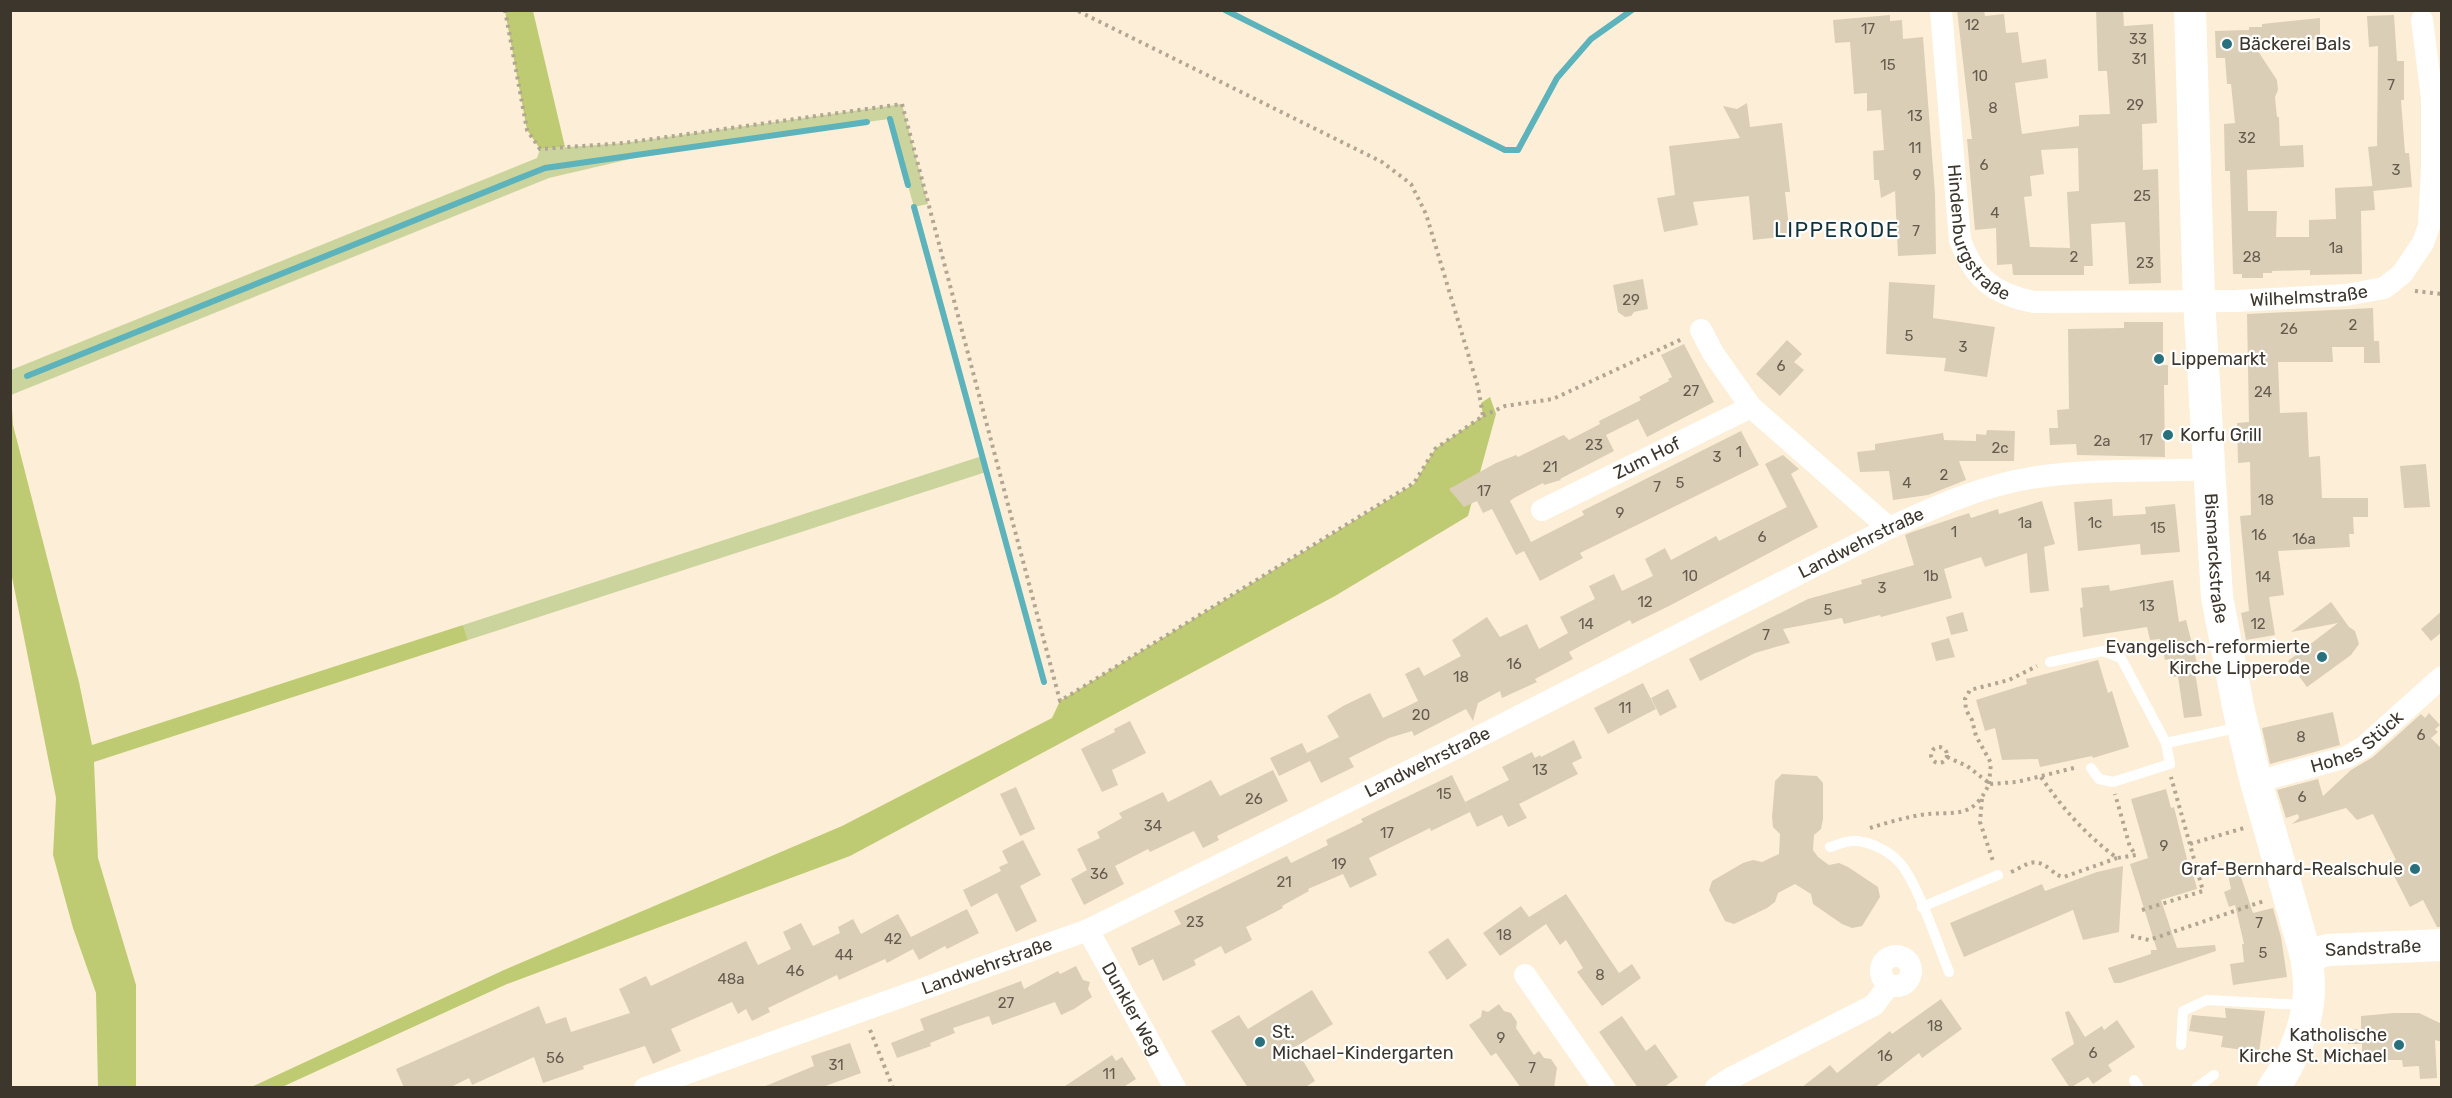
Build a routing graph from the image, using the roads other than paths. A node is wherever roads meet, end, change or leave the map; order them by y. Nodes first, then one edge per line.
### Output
1 (1941, 10) edge
2 (2190, 10) edge
3 (2422, 20) dead end
4 (2199, 300) junction
5 (1701, 330) road end
6 (1751, 406) junction
7 (2210, 470) junction
8 (1542, 510) dead end
9 (1889, 528) junction
10 (2050, 662) road end
11 (2442, 677) edge
12 (2243, 727) junction
13 (2166, 743) junction
14 (2091, 768) road end
15 (2256, 782) junction
16 (1830, 848) dead end
17 (1998, 874) road end
18 (1922, 907) junction
19 (1088, 930) junction
20 (2442, 945) edge
21 (2306, 956) junction
22 (1949, 972) dead end
23 (1526, 975) dead end
24 (1889, 985) dead end
25 (2308, 1005) junction
26 (2181, 1044) dead end
27 (2214, 1075) dead end
28 (672, 1083) edge
29 (645, 1088) edge
30 (1175, 1088) edge
31 (1604, 1088) edge
32 (1716, 1088) edge
33 (2196, 1088) edge
34 (2273, 1088) edge

1 - 4 street, Hindenburgstraße
2 - 4 main road, Bismarckstraße
3 - 4 street, Wilhelmstraße
4 - 7 main road, Bismarckstraße
5 - 6 street
6 - 8 street, Zum Hof
6 - 9 street
7 - 9 street, Landwehrstraße
7 - 12 main road, Bismarckstraße
9 - 19 street, Landwehrstraße
10 - 13 lane
11 - 15 street, Hohes Stück
12 - 13 lane
12 - 15 main road, Bismarckstraße
13 - 14 lane
15 - 21 main road, Bismarckstraße
16 - 18 lane
17 - 18 lane
18 - 22 lane
19 - 28 street, Landwehrstraße
19 - 30 street, Dunkler Weg
20 - 21 main road, Sandstraße
21 - 25 main road, Bismarckstraße
23 - 31 street
24 - 32 street
25 - 26 lane
25 - 34 main road, Bismarckstraße
27 - 33 lane
28 - 29 street, Landwehrstraße

